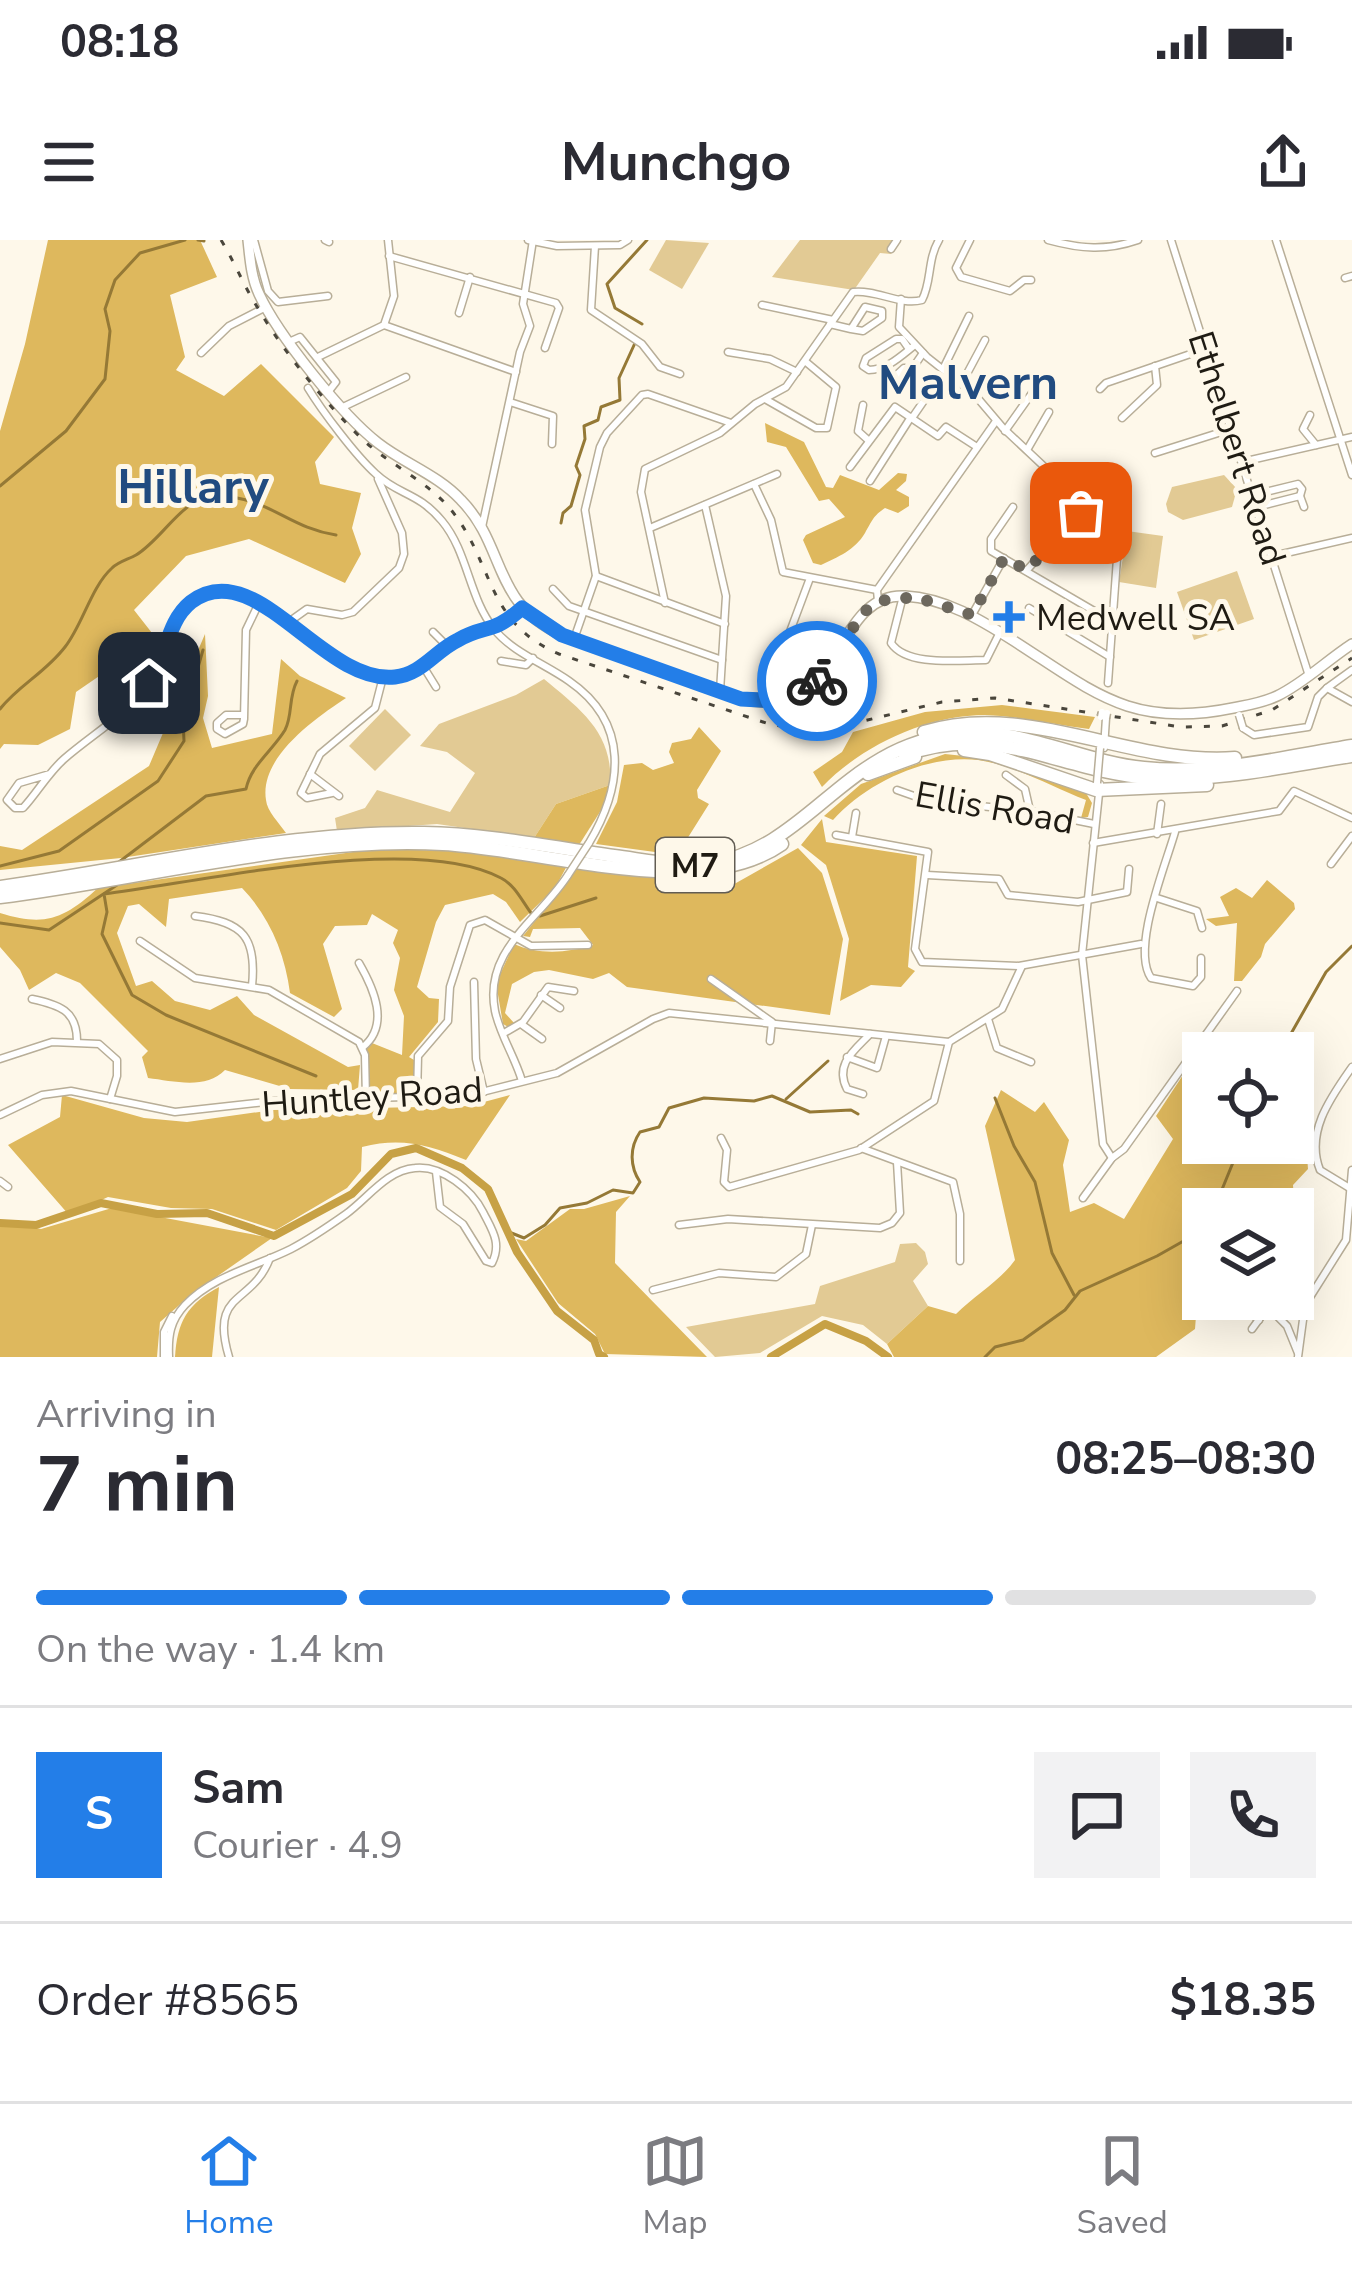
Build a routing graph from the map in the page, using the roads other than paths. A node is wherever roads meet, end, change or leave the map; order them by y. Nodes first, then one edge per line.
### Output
1 (251, 240) edge
2 (388, 240) edge
3 (628, 240) edge
4 (897, 240) edge
5 (939, 240) edge
6 (970, 240) edge
7 (1048, 240) edge
8 (1138, 240) edge
9 (1171, 240) edge
10 (1276, 240) edge
11 (531, 241) edge
12 (595, 246) junction
13 (891, 249) dead end
14 (389, 256) junction
15 (470, 277) junction
16 (1031, 280) dead end
17 (524, 292) junction
18 (328, 296) dead end
19 (901, 299) junction
20 (762, 305) dead end
21 (266, 307) junction
22 (458, 313) dead end
23 (969, 316) dead end
24 (832, 322) junction
25 (384, 325) junction
26 (851, 328) junction
27 (985, 340) dead end
28 (291, 341) junction
29 (912, 347) junction
30 (545, 348) dead end
31 (1205, 349) junction
32 (728, 352) dead end
33 (201, 353) dead end
34 (923, 353) junction
35 (317, 357) junction
36 (805, 362) junction
37 (1154, 366) junction
38 (943, 369) junction
39 (516, 372) junction
40 (796, 372) junction
41 (680, 374) dead end
42 (406, 377) dead end
43 (1042, 379) dead end
44 (891, 380) dead end
45 (962, 383) junction
46 (308, 388) dead end
47 (1100, 389) dead end
48 (329, 391) junction
49 (944, 395) dead end
50 (765, 399) junction
51 (510, 402) junction
52 (863, 405) dead end
53 (343, 407) junction
54 (1049, 412) dead end
55 (1310, 416) dead end
56 (912, 418) junction
57 (1122, 418) dead end
58 (996, 421) junction
59 (731, 423) junction
60 (1232, 429) junction
61 (1005, 431) junction
62 (938, 436) junction
63 (1352, 437) edge
64 (868, 440) junction
65 (1341, 440) junction
66 (552, 444) dead end
67 (932, 444) dead end
68 (1316, 445) junction
69 (977, 447) junction
70 (1027, 450) junction
71 (1155, 453) dead end
72 (1242, 462) junction
73 (850, 467) dead end
74 (777, 474) dead end
75 (1352, 475) edge
76 (377, 476) junction
77 (870, 481) dead end
78 (754, 484) junction
79 (1253, 494) junction
80 (1300, 496) junction
81 (1092, 498) junction
82 (705, 505) junction
83 (1257, 507) junction
84 (1013, 508) dead end
85 (1304, 508) dead end
86 (482, 527) junction
87 (650, 528) junction
88 (1352, 538) edge
89 (1273, 556) junction
90 (1004, 558) junction
91 (1027, 570) junction
92 (596, 576) junction
93 (810, 578) junction
94 (553, 589) dead end
95 (878, 595) junction
96 (903, 596) junction
97 (259, 602) junction
98 (665, 602) junction
99 (522, 608) junction
100 (1030, 608) dead end
101 (583, 612) junction
102 (972, 615) junction
103 (1113, 622) junction
104 (286, 624) junction
105 (725, 624) junction
106 (494, 630) junction
107 (434, 632) dead end
108 (1000, 632) junction
109 (574, 639) junction
110 (1352, 641) edge
111 (448, 646) junction
112 (1110, 657) junction
113 (533, 658) junction
114 (722, 660) junction
115 (500, 661) dead end
116 (424, 666) junction
117 (1312, 670) junction
118 (1352, 670) edge
119 (383, 677) junction
120 (436, 687) dead end
121 (1327, 688) junction
122 (720, 691) junction
123 (782, 701) junction
124 (1352, 702) edge
125 (1238, 711) junction
126 (244, 715) junction
127 (1105, 719) junction
128 (1352, 744) edge
129 (1352, 756) edge
130 (1278, 767) junction
131 (868, 773) junction
132 (50, 774) junction
133 (310, 774) junction
134 (1006, 775) dead end
135 (897, 790) dead end
136 (1098, 792) junction
137 (824, 798) junction
138 (1161, 803) dead end
139 (1030, 811) junction
140 (856, 813) dead end
141 (1352, 818) edge
142 (1094, 824) junction
143 (1175, 832) junction
144 (1157, 833) junction
145 (836, 835) dead end
146 (1352, 836) edge
147 (852, 837) junction
148 (1093, 843) junction
149 (1331, 864) dead end
150 (1129, 868) dead end
151 (927, 875) junction
152 (0, 887) edge
153 (0, 897) edge
154 (1156, 898) junction
155 (1087, 902) junction
156 (195, 916) dead end
157 (1202, 928) dead end
158 (513, 939) junction
159 (140, 941) dead end
160 (1141, 944) junction
161 (588, 945) dead end
162 (1082, 955) junction
163 (1201, 958) dead end
164 (358, 963) dead end
165 (1022, 966) junction
166 (711, 979) dead end
167 (474, 982) dead end
168 (252, 986) junction
169 (1237, 991) dead end
170 (574, 992) dead end
171 (541, 995) junction
172 (32, 999) dead end
173 (560, 1008) dead end
174 (988, 1019) junction
175 (521, 1024) junction
176 (773, 1024) junction
177 (503, 1034) junction
178 (870, 1034) junction
179 (886, 1036) junction
180 (542, 1039) dead end
181 (77, 1041) junction
182 (770, 1041) dead end
183 (949, 1042) junction
184 (363, 1047) junction
185 (0, 1058) edge
186 (847, 1058) junction
187 (1030, 1062) dead end
188 (1352, 1067) edge
189 (523, 1082) junction
190 (484, 1092) junction
191 (863, 1094) dead end
192 (417, 1097) junction
193 (110, 1099) junction
194 (366, 1099) junction
195 (0, 1115) edge
196 (721, 1138) dead end
197 (861, 1148) junction
198 (1112, 1157) junction
199 (897, 1162) junction
200 (1352, 1170) edge
201 (436, 1172) junction
202 (0, 1180) edge
203 (8, 1187) dead end
204 (1351, 1189) edge
205 (1083, 1198) dead end
206 (679, 1225) dead end
207 (812, 1225) junction
208 (269, 1256) junction
209 (960, 1261) dead end
210 (652, 1290) dead end
211 (1314, 1292) edge
212 (1259, 1320) edge
213 (1281, 1320) edge
214 (1303, 1320) edge
215 (1252, 1329) dead end
216 (1298, 1355) edge
217 (166, 1357) edge
218 (229, 1357) edge

1 - 18 street
1 - 21 main road
2 - 14 street
3 - 12 street
4 - 13 street
5 - 19 street
6 - 16 street
7 - 8 street
9 - 31 street, Ethelbert Road
10 - 65 street
11 - 12 street
11 - 17 street
12 - 41 street
14 - 15 street
14 - 25 street
15 - 17 street
15 - 22 street
17 - 30 street
17 - 39 street
19 - 24 street
19 - 29 street
20 - 24 street
21 - 28 main road
21 - 33 street
23 - 38 street
24 - 26 street
24 - 36 street
25 - 35 street
25 - 39 street
26 - 26 street
27 - 45 street
28 - 35 street
28 - 48 main road
29 - 29 street
29 - 34 street
31 - 37 street
31 - 60 street, Ethelbert Road
32 - 40 street
34 - 38 street
34 - 44 street
35 - 48 street
36 - 40 street
36 - 50 street
37 - 47 street
37 - 57 street
38 - 45 street
39 - 51 street
40 - 50 street
42 - 53 street
43 - 61 street
45 - 58 street
46 - 76 street
48 - 53 main road
49 - 56 street
50 - 59 street
51 - 66 street
51 - 86 street
52 - 64 street
53 - 86 main road
54 - 70 street
55 - 68 street
56 - 62 street
56 - 64 street
56 - 77 street
58 - 61 street
58 - 69 street
59 - 87 street
59 - 92 street
60 - 71 street
60 - 72 street, Ethelbert Road
61 - 70 street
62 - 67 street
62 - 69 street
63 - 65 street
64 - 73 street
65 - 68 street
65 - 75 street
68 - 72 street
69 - 95 street
70 - 81 street
72 - 79 street, Ethelbert Road
74 - 78 street
76 - 104 street
76 - 106 street
78 - 82 street
78 - 93 street
79 - 80 street
79 - 83 street, Ethelbert Road
80 - 83 street
80 - 85 street
81 - 91 street
81 - 103 street
82 - 87 street
82 - 105 street
83 - 89 street, Ethelbert Road
84 - 90 street
86 - 99 main road
87 - 98 street
88 - 89 street
89 - 117 street, Ethelbert Road
90 - 91 street
90 - 102 street
91 - 103 street
92 - 98 street
92 - 101 street
93 - 95 street
93 - 123 street
94 - 101 street
95 - 96 main road
95 - 123 main road
96 - 102 main road
96 - 108 street
97 - 104 street
97 - 126 street
97 - 132 street
98 - 105 street
99 - 106 street
99 - 109 main road
100 - 112 street
101 - 109 street
101 - 114 street
102 - 108 main road
103 - 112 street
104 - 119 street
105 - 114 street
106 - 111 street
106 - 113 street
107 - 111 street
108 - 127 main road
109 - 122 main road
110 - 117 main road
111 - 116 street
112 - 127 street
113 - 115 street
113 - 158 street, bridge
114 - 122 street
116 - 119 street
116 - 120 street
117 - 125 main road
118 - 121 street
119 - 133 street
121 - 124 street
121 - 125 street, bridge
122 - 123 main road
125 - 127 main road
126 - 126 street
127 - 128 highway
127 - 136 street, bridge
127 - 137 highway
128 - 137 highway, M7
129 - 130 highway, M7
130 - 131 highway, M7
130 - 136 highway
131 - 136 highway
131 - 153 highway, M7
132 - 132 street
133 - 133 street
134 - 139 street
135 - 139 street, Ellis Road
136 - 142 street
137 - 152 highway, M7
138 - 144 street
139 - 142 street, Ellis Road
140 - 147 street
141 - 143 street
142 - 148 street
143 - 144 street
143 - 154 street
144 - 148 street
145 - 147 street
146 - 149 street
147 - 151 street
148 - 155 street
150 - 155 street
151 - 155 street
151 - 165 street
154 - 157 street
154 - 160 street
155 - 162 street
156 - 168 street
158 - 161 street
158 - 177 street
158 - 192 street
159 - 168 street
160 - 162 street
160 - 163 street
162 - 165 street
162 - 198 street
164 - 184 street
165 - 174 street
166 - 176 street
167 - 190 street
168 - 184 street
169 - 198 street
170 - 171 street
171 - 173 street
171 - 175 street
172 - 181 street
174 - 183 street
174 - 187 street
175 - 177 street
175 - 180 street
176 - 178 street, Huntley Road
176 - 182 street
176 - 189 street, Huntley Road
177 - 189 street
178 - 179 street, Huntley Road
178 - 186 street
179 - 183 street, Huntley Road
179 - 186 street
181 - 185 street
181 - 193 street
183 - 197 street
184 - 194 street
186 - 191 street
188 - 204 street
189 - 190 street, Huntley Road
190 - 192 street, Huntley Road
192 - 194 street, Huntley Road
193 - 194 street, Huntley Road
193 - 195 street, Huntley Road
196 - 197 street
197 - 199 street
198 - 205 street
199 - 207 street
199 - 209 street
200 - 204 street
201 - 201 street
201 - 208 street
202 - 203 street
204 - 211 street
206 - 207 street
207 - 210 street
208 - 217 street
208 - 218 street
212 - 215 street
213 - 216 street
214 - 216 street

